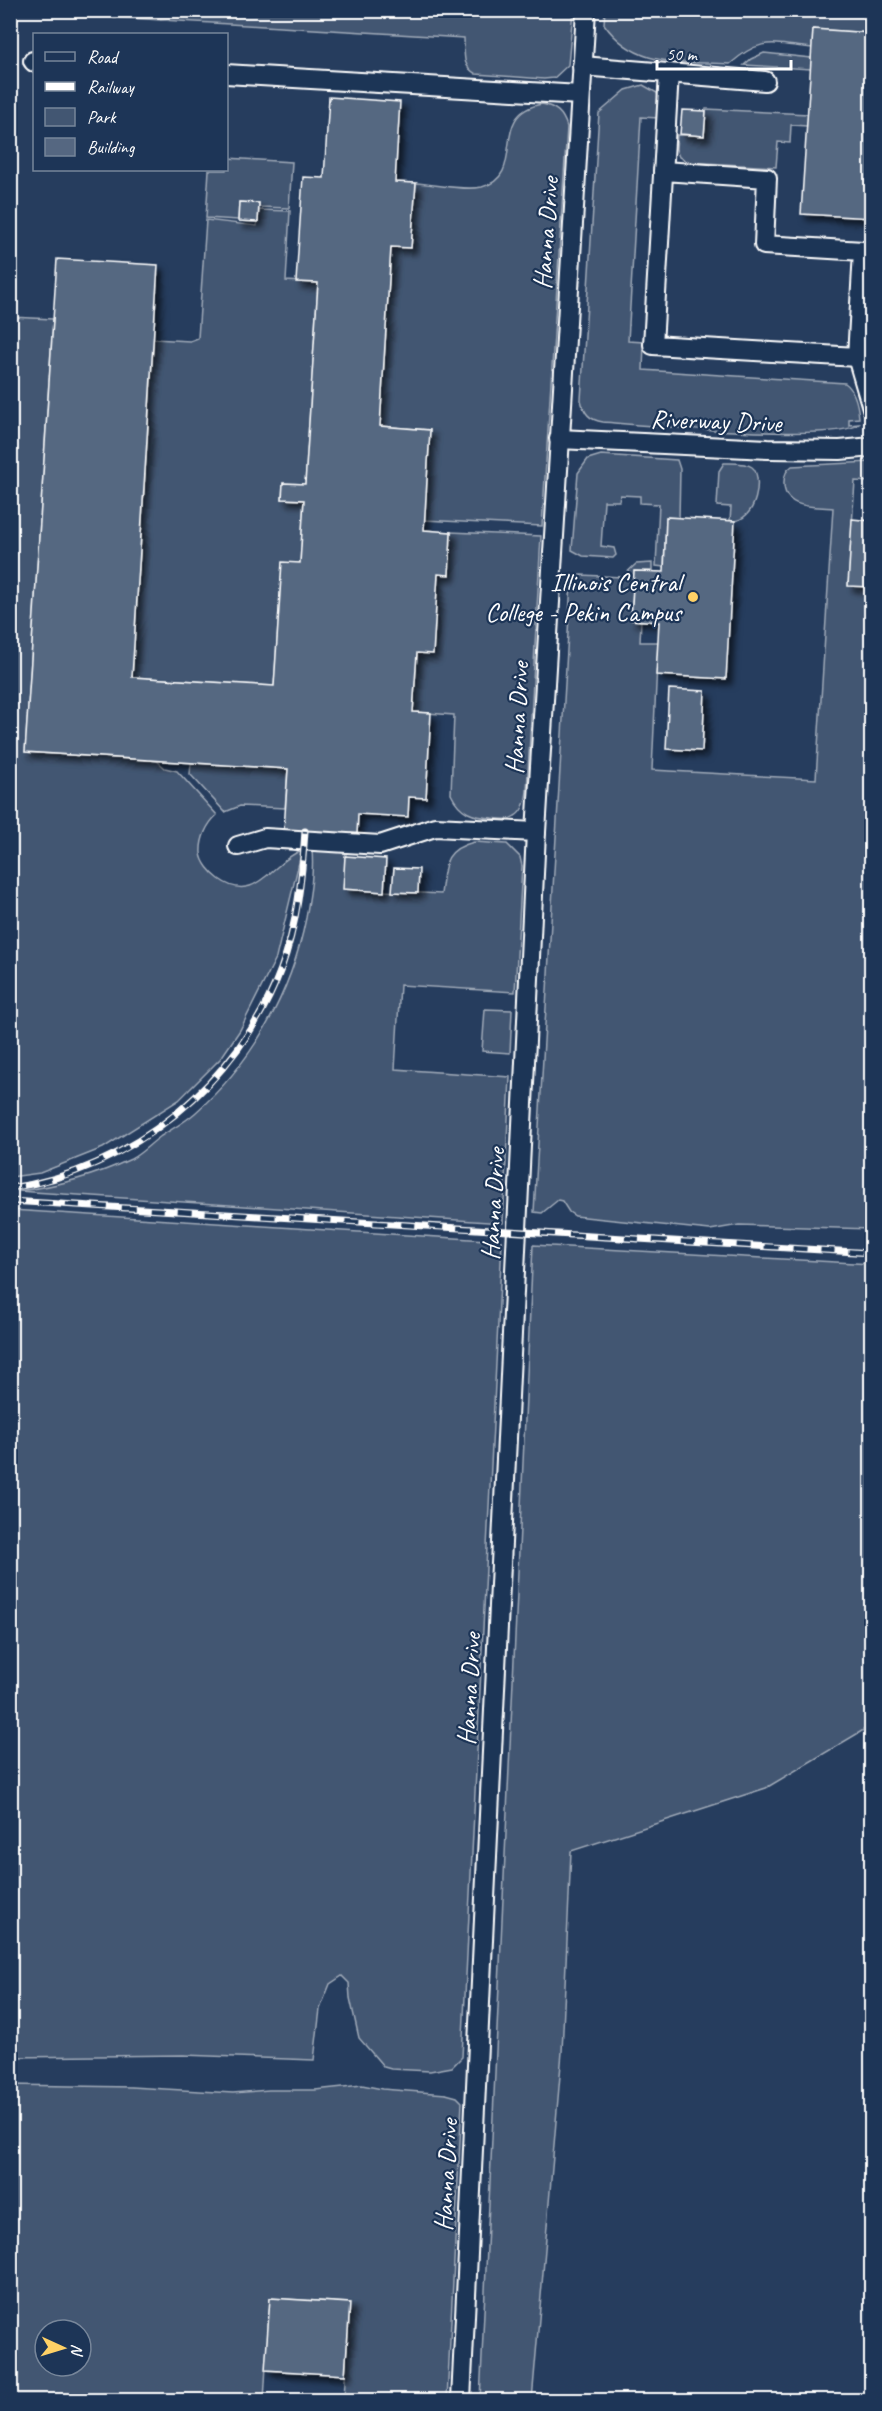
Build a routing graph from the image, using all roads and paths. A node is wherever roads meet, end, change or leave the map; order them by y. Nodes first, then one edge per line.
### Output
1 (586, 10) edge
2 (582, 66) junction
3 (669, 73) junction
4 (228, 74) edge
5 (765, 81) dead end
6 (580, 95) junction
7 (663, 171) junction
8 (857, 357) junction
9 (872, 408) edge
10 (559, 439) junction
11 (872, 447) edge
12 (536, 832) junction
13 (238, 846) dead end
14 (461, 2400) edge

1 - 2 street, Hanna Drive
2 - 3 street
2 - 6 street, Hanna Drive
3 - 5 street
3 - 7 street
4 - 6 street
6 - 10 street, Hanna Drive
7 - 8 street
7 - 8 street
8 - 9 street
10 - 11 street, Riverway Drive
10 - 12 street, Hanna Drive
12 - 13 street
12 - 14 street, Hanna Drive

